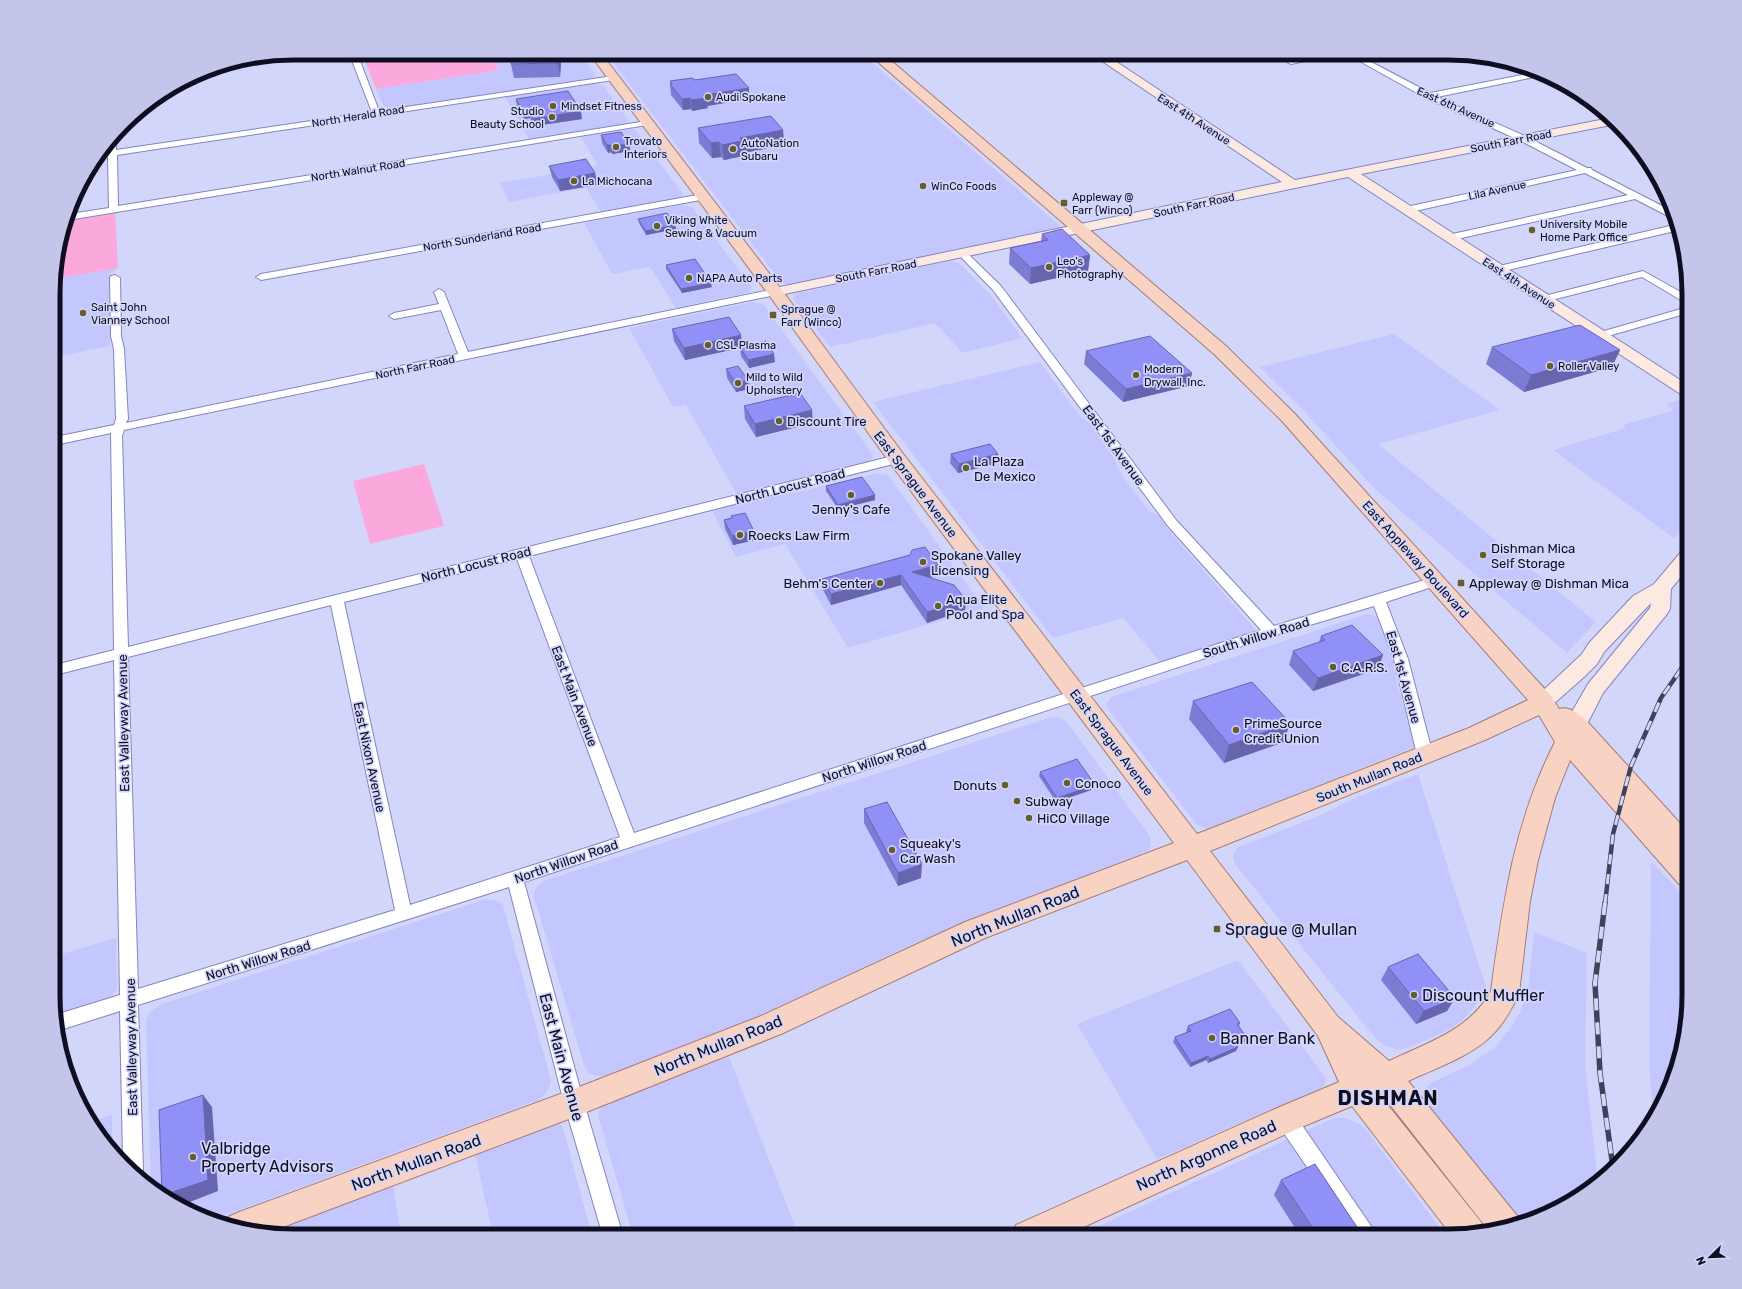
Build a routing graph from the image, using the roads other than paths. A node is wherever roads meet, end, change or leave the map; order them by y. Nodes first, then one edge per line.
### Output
1 (356, 60) edge
2 (600, 60) edge
3 (883, 60) edge
4 (1106, 60) edge
5 (1303, 60) edge
6 (1360, 60) edge
7 (1291, 62) dead end
8 (1532, 76) edge
9 (613, 78) junction
10 (1429, 96) junction
11 (376, 113) junction
12 (1607, 122) edge
13 (647, 123) junction
14 (1524, 139) junction
15 (112, 146) edge
16 (113, 154) junction
17 (105, 155) edge
18 (1588, 170) junction
19 (1350, 173) junction
20 (1293, 184) junction
21 (1637, 196) junction
22 (703, 197) junction
23 (114, 210) junction
24 (1406, 210) junction
25 (1667, 212) edge
26 (73, 216) edge
27 (1080, 229) junction
28 (1673, 229) edge
29 (1448, 238) junction
30 (963, 254) junction
31 (1499, 269) junction
32 (261, 277) dead end
33 (115, 278) dead end
34 (439, 292) dead end
35 (775, 292) junction
36 (1682, 297) edge
37 (1544, 299) junction
38 (444, 306) junction
39 (1682, 312) edge
40 (394, 316) dead end
41 (1600, 335) junction
42 (464, 357) junction
43 (1682, 388) edge
44 (119, 427) junction
45 (60, 440) edge
46 (897, 459) junction
47 (521, 552) junction
48 (1682, 563) edge
49 (1436, 581) junction
50 (1661, 588) junction
51 (337, 600) junction
52 (1378, 600) junction
53 (1271, 632) junction
54 (122, 653) junction
55 (60, 669) edge
56 (1077, 695) junction
57 (1543, 702) junction
58 (1571, 732) junction
59 (1425, 755) junction
60 (629, 840) junction
61 (1682, 843) edge
62 (1192, 847) junction
63 (1682, 869) edge
64 (515, 878) junction
65 (404, 914) junction
66 (130, 1001) junction
67 (62, 1022) edge
68 (1328, 1026) junction
69 (1386, 1077) junction
70 (1357, 1089) junction
71 (574, 1103) junction
72 (1286, 1119) junction
73 (133, 1165) edge
74 (1503, 1223) edge
75 (247, 1225) edge
76 (1466, 1228) edge
77 (612, 1229) edge
78 (1042, 1229) edge
79 (1361, 1229) edge

1 - 11 street
2 - 9 main road, East Sprague Avenue
3 - 27 main road, East Appleway Boulevard
4 - 20 street, East 4th Avenue
5 - 7 street
6 - 10 street, East 6th Avenue
8 - 10 street
9 - 11 street, North Herald Road
9 - 13 main road, East Sprague Avenue
10 - 14 street, East 6th Avenue
11 - 16 street, North Herald Road
12 - 14 street, South Farr Road
13 - 22 main road, East Sprague Avenue
13 - 23 street, North Walnut Road
14 - 18 street, East 6th Avenue
14 - 19 street, South Farr Road
15 - 16 street
16 - 17 street, North Herald Road
16 - 23 street
18 - 21 street, East 6th Avenue
18 - 24 street, Lila Avenue
19 - 20 street, South Farr Road
19 - 24 street, East 4th Avenue
20 - 27 street, South Farr Road
21 - 25 street, East 6th Avenue
21 - 29 street
22 - 32 street, North Sunderland Road
22 - 35 main road, East Sprague Avenue
23 - 26 street, North Walnut Road
24 - 29 street, East 4th Avenue
27 - 30 street, South Farr Road
27 - 49 main road, East Appleway Boulevard
28 - 31 street
29 - 31 street, East 4th Avenue
30 - 35 street, South Farr Road
30 - 53 street, East 1st Avenue
31 - 37 street, East 4th Avenue
33 - 44 street, East Valleyway Avenue
34 - 38 street
35 - 42 street, North Farr Road
35 - 46 main road, East Sprague Avenue
36 - 37 street
37 - 41 street, East 4th Avenue
38 - 40 street
38 - 42 street
39 - 41 street
41 - 43 street, East 4th Avenue
42 - 44 street, North Farr Road
44 - 45 street, North Farr Road
44 - 54 street, East Valleyway Avenue
46 - 47 street, North Locust Road
46 - 56 main road, East Sprague Avenue
47 - 51 street, North Locust Road
47 - 60 street, East Main Avenue
48 - 50 street
49 - 52 street, South Willow Road
49 - 57 main road, East Appleway Boulevard
50 - 57 street
50 - 58 street
51 - 54 street, North Locust Road
51 - 65 street, East Nixon Avenue
52 - 53 street, South Willow Road
52 - 59 street, East 1st Avenue
53 - 56 street, South Willow Road
54 - 55 street, North Locust Road
54 - 66 street, East Valleyway Avenue
56 - 60 street, North Willow Road
56 - 62 main road, East Sprague Avenue
57 - 58 main road, East Appleway Boulevard
57 - 59 main road, South Mullan Road
58 - 61 main road, East Appleway Boulevard
58 - 63 main road, East Appleway Boulevard
58 - 69 main road, North Argonne Road
59 - 62 main road, South Mullan Road
60 - 64 street, North Willow Road
62 - 68 main road, East Sprague Avenue
62 - 71 main road, North Mullan Road
64 - 65 street, North Willow Road
64 - 71 street, East Main Avenue
65 - 66 street, North Willow Road
66 - 67 street, North Willow Road
66 - 73 street, East Valleyway Avenue
68 - 69 main road, East Sprague Avenue
68 - 70 main road, East Sprague Avenue
69 - 70 main road, North Argonne Road
69 - 74 main road, East Sprague Avenue
70 - 72 main road, North Argonne Road
70 - 76 main road, East Sprague Avenue
71 - 75 main road, North Mullan Road
71 - 77 street, East Main Avenue
72 - 78 main road, North Argonne Road
72 - 79 street

